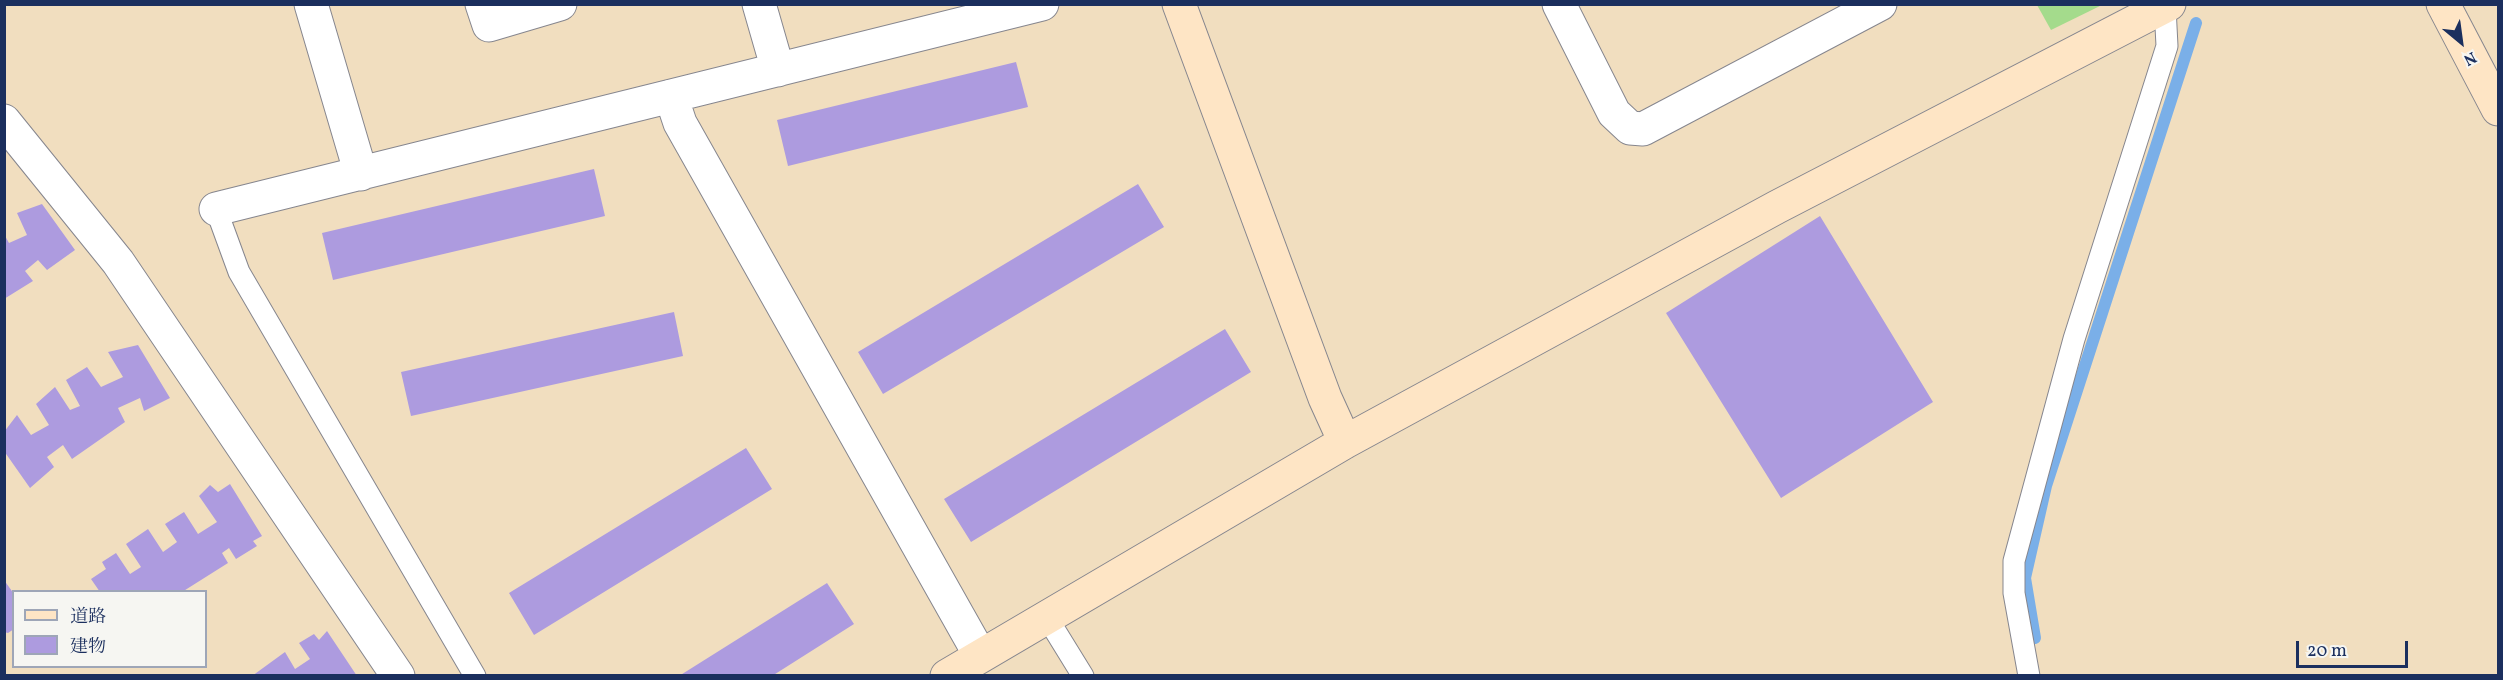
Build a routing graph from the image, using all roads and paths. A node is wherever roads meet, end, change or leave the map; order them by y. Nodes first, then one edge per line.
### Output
1 (310, 4) edge
2 (482, 4) edge
3 (560, 4) edge
4 (759, 4) edge
5 (1042, 4) edge
6 (1179, 4) edge
7 (1559, 4) edge
8 (1880, 4) edge
9 (2443, 4) edge
10 (2166, 5) edge
11 (778, 70) junction
12 (671, 96) junction
13 (2499, 109) edge
14 (10, 140) edge
15 (361, 174) junction
16 (216, 209) joint
17 (1345, 442) junction
18 (1046, 616) junction
19 (980, 655) junction
20 (398, 675) edge
21 (474, 675) edge
22 (947, 675) edge
23 (1083, 675) edge
24 (2029, 675) edge

1 - 15 street
2 - 3 street
4 - 11 street
5 - 11 street
6 - 17 street
7 - 8 street
9 - 13 street
10 - 17 street
10 - 24 lane
11 - 12 street
12 - 15 street
12 - 19 street
14 - 20 street
15 - 16 street
16 - 21 lane
17 - 18 street
18 - 19 street
18 - 23 lane
19 - 22 street

